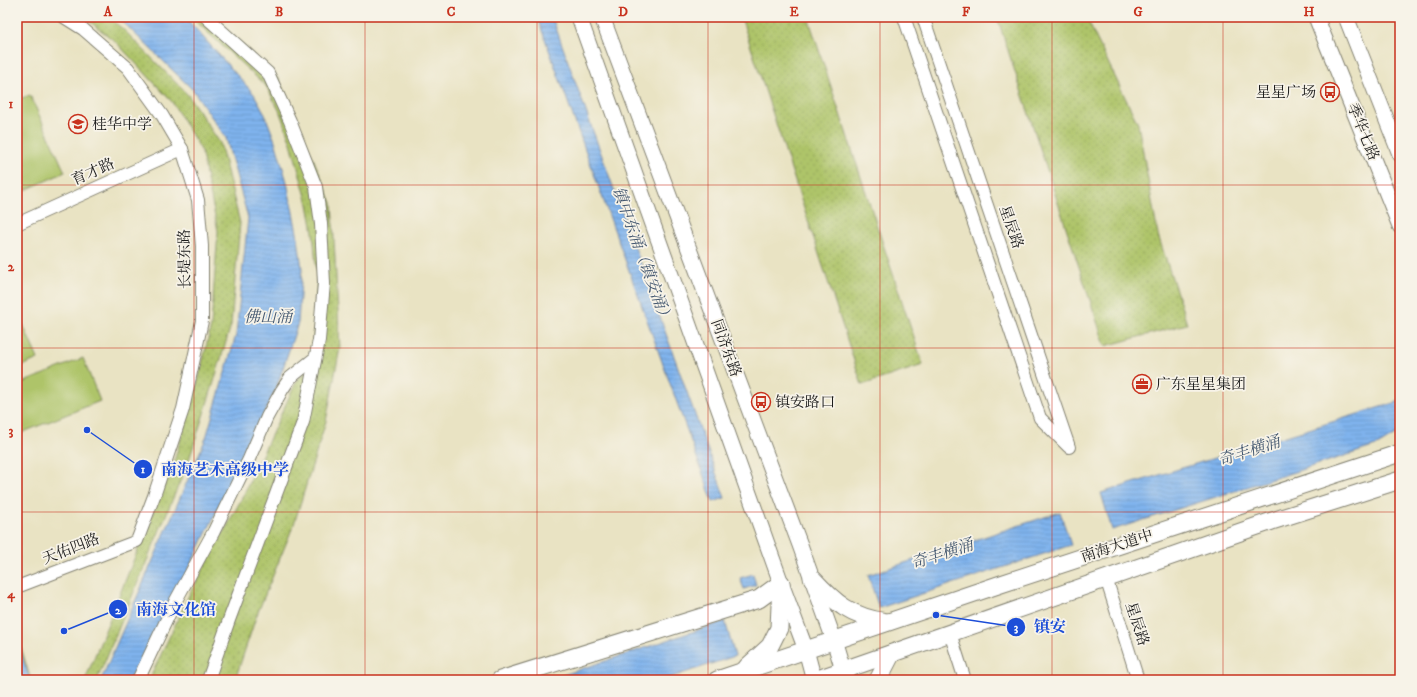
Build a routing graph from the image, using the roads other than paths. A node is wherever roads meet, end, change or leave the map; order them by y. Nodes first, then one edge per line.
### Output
1 (64, 17) edge
2 (206, 17) edge
3 (579, 17) edge
4 (602, 17) edge
5 (904, 17) edge
6 (923, 17) edge
7 (1316, 17) edge
8 (1346, 17) edge
9 (182, 149) junction
10 (1400, 154) edge
11 (17, 224) edge
12 (1400, 226) edge
13 (315, 358) junction
14 (1400, 447) edge
15 (1400, 453) edge
16 (1381, 460) junction
17 (1396, 483) edge
18 (1270, 495) junction
19 (1272, 521) junction
20 (136, 541) joint
21 (812, 578) junction
22 (1106, 578) junction
23 (781, 583) junction
24 (17, 587) edge
25 (888, 622) junction
26 (950, 633) junction
27 (834, 640) junction
28 (806, 650) junction
29 (892, 653) junction
30 (741, 672) junction
31 (845, 675) edge
32 (138, 680) edge
33 (208, 680) edge
34 (500, 680) edge
35 (717, 680) edge
36 (815, 680) edge
37 (878, 680) edge
38 (965, 680) edge
39 (1138, 680) edge

1 - 9 street, 长堤东路
2 - 13 street
3 - 23 main road, 同济东路
4 - 21 main road, 同济东路
5 - 6 street, 星辰路
7 - 12 main road, 季华七路
8 - 10 main road, 季华七路
9 - 11 street, 育才路
9 - 20 street, 长堤东路
13 - 32 street
13 - 33 street
14 - 16 highway
15 - 16 highway, 南海大道中
16 - 18 highway, 南海大道中
17 - 19 highway, 南海大道中
18 - 19 highway
18 - 25 highway, 南海大道中
19 - 22 highway, 南海大道中
20 - 24 street, 天佑四路
21 - 25 highway
21 - 27 main road, 同济东路
22 - 26 highway, 南海大道中
22 - 39 street, 星辰路
23 - 28 main road, 同济东路
23 - 30 highway
23 - 34 highway
25 - 27 highway, 南海大道中
26 - 29 highway, 南海大道中
26 - 38 street
27 - 28 highway, 南海大道中
27 - 31 main road, 同济东路
28 - 30 highway, 南海大道中
28 - 36 main road, 同济东路
29 - 31 highway, 南海大道中
29 - 37 highway
30 - 35 highway, 南海大道中
31 - 36 highway, 南海大道中

